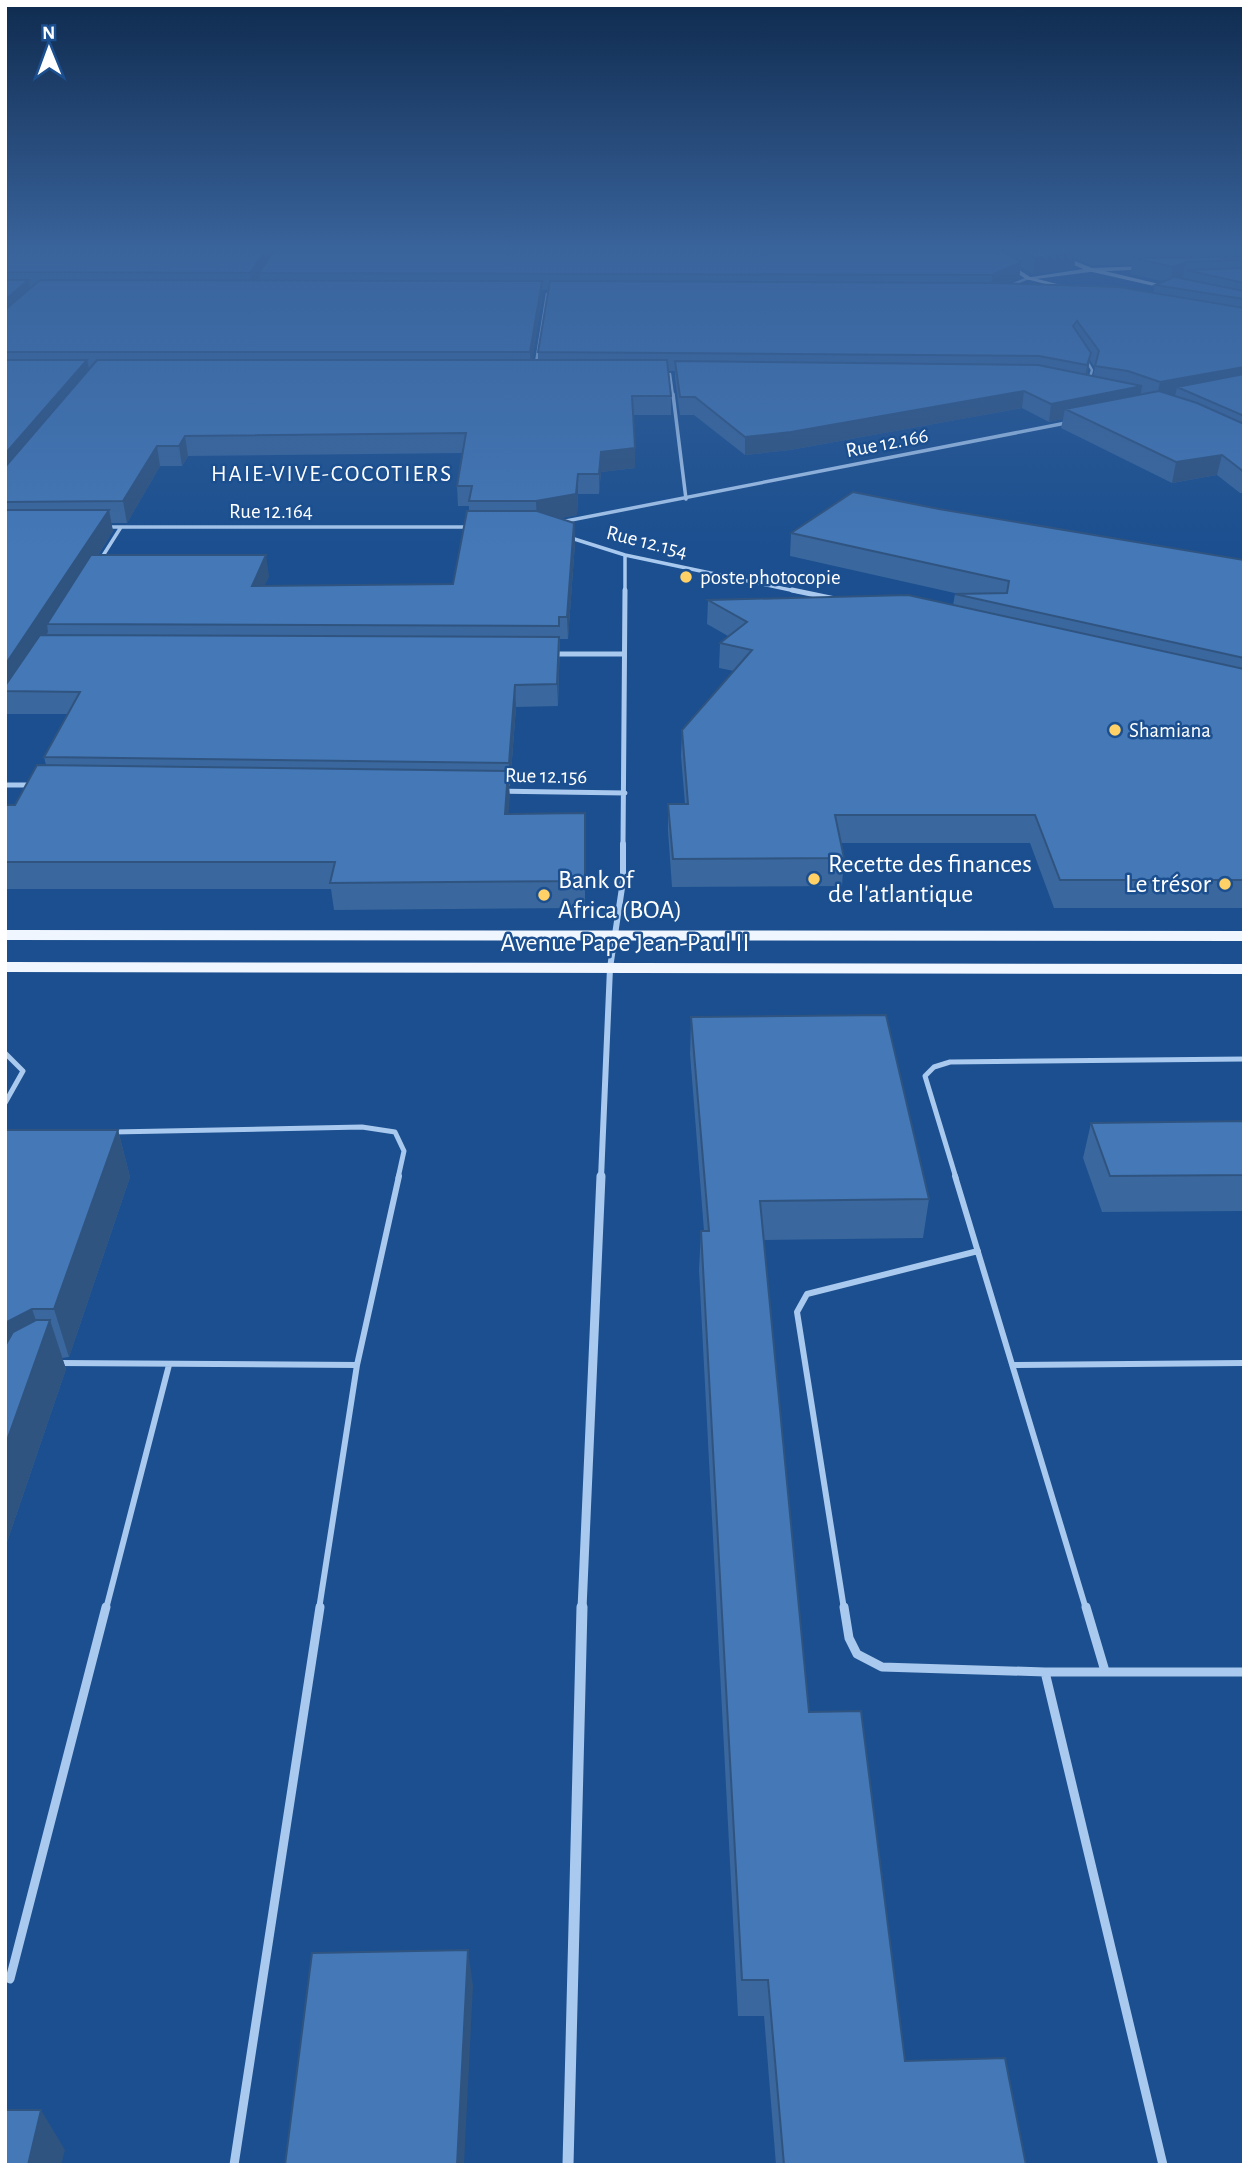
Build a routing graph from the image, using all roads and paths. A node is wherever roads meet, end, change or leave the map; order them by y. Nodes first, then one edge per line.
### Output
1 (539, 346) edge
2 (1086, 360) edge
3 (534, 374) edge
4 (656, 374) edge
5 (1088, 384) edge
6 (1076, 421) edge
7 (686, 499) junction
8 (551, 524) edge
9 (95, 527) edge
10 (121, 527) junction
11 (481, 527) edge
12 (562, 535) edge
13 (625, 555) junction
14 (93, 572) edge
15 (839, 600) edge
16 (541, 654) edge
17 (624, 654) junction
18 (5, 785) edge
19 (47, 785) edge
20 (487, 791) edge
21 (625, 793) junction
22 (5, 934) edge
23 (615, 935) junction
24 (1244, 936) edge
25 (5, 967) edge
26 (610, 968) junction
27 (1244, 969) edge
28 (5, 1053) edge
29 (1244, 1059) edge
30 (5, 1103) edge
31 (102, 1132) edge
32 (978, 1251) junction
33 (50, 1363) edge
34 (1244, 1363) edge
35 (169, 1365) junction
36 (357, 1365) junction
37 (1014, 1365) junction
38 (1105, 1671) junction
39 (1045, 1672) junction
40 (1244, 1672) edge
41 (10, 1979) dead end
42 (234, 2165) edge
43 (568, 2165) edge
44 (1163, 2165) edge

1 - 3 street
2 - 5 lane
4 - 7 street
6 - 7 street, Rue 12.166
7 - 8 street, Rue 12.166
9 - 10 street, Rue 12.164
10 - 11 street, Rue 12.164
10 - 14 street
12 - 13 street, Rue 12.154
13 - 15 street, Rue 12.154
13 - 17 street
16 - 17 street
17 - 21 street
18 - 19 street
20 - 21 street, Rue 12.156
21 - 23 street
22 - 23 main road, Avenue Pape Jean-Paul II
23 - 24 main road, Avenue Pape Jean-Paul II
23 - 26 street
25 - 26 main road, Avenue Pape Jean-Paul II
26 - 27 main road, Avenue Pape Jean-Paul II
26 - 43 street
28 - 30 lane
29 - 32 lane
31 - 36 lane
32 - 37 lane
32 - 39 lane
33 - 35 lane
34 - 37 lane
35 - 36 lane
35 - 41 lane
36 - 42 lane
37 - 38 lane
38 - 39 lane
38 - 40 lane
39 - 44 lane

